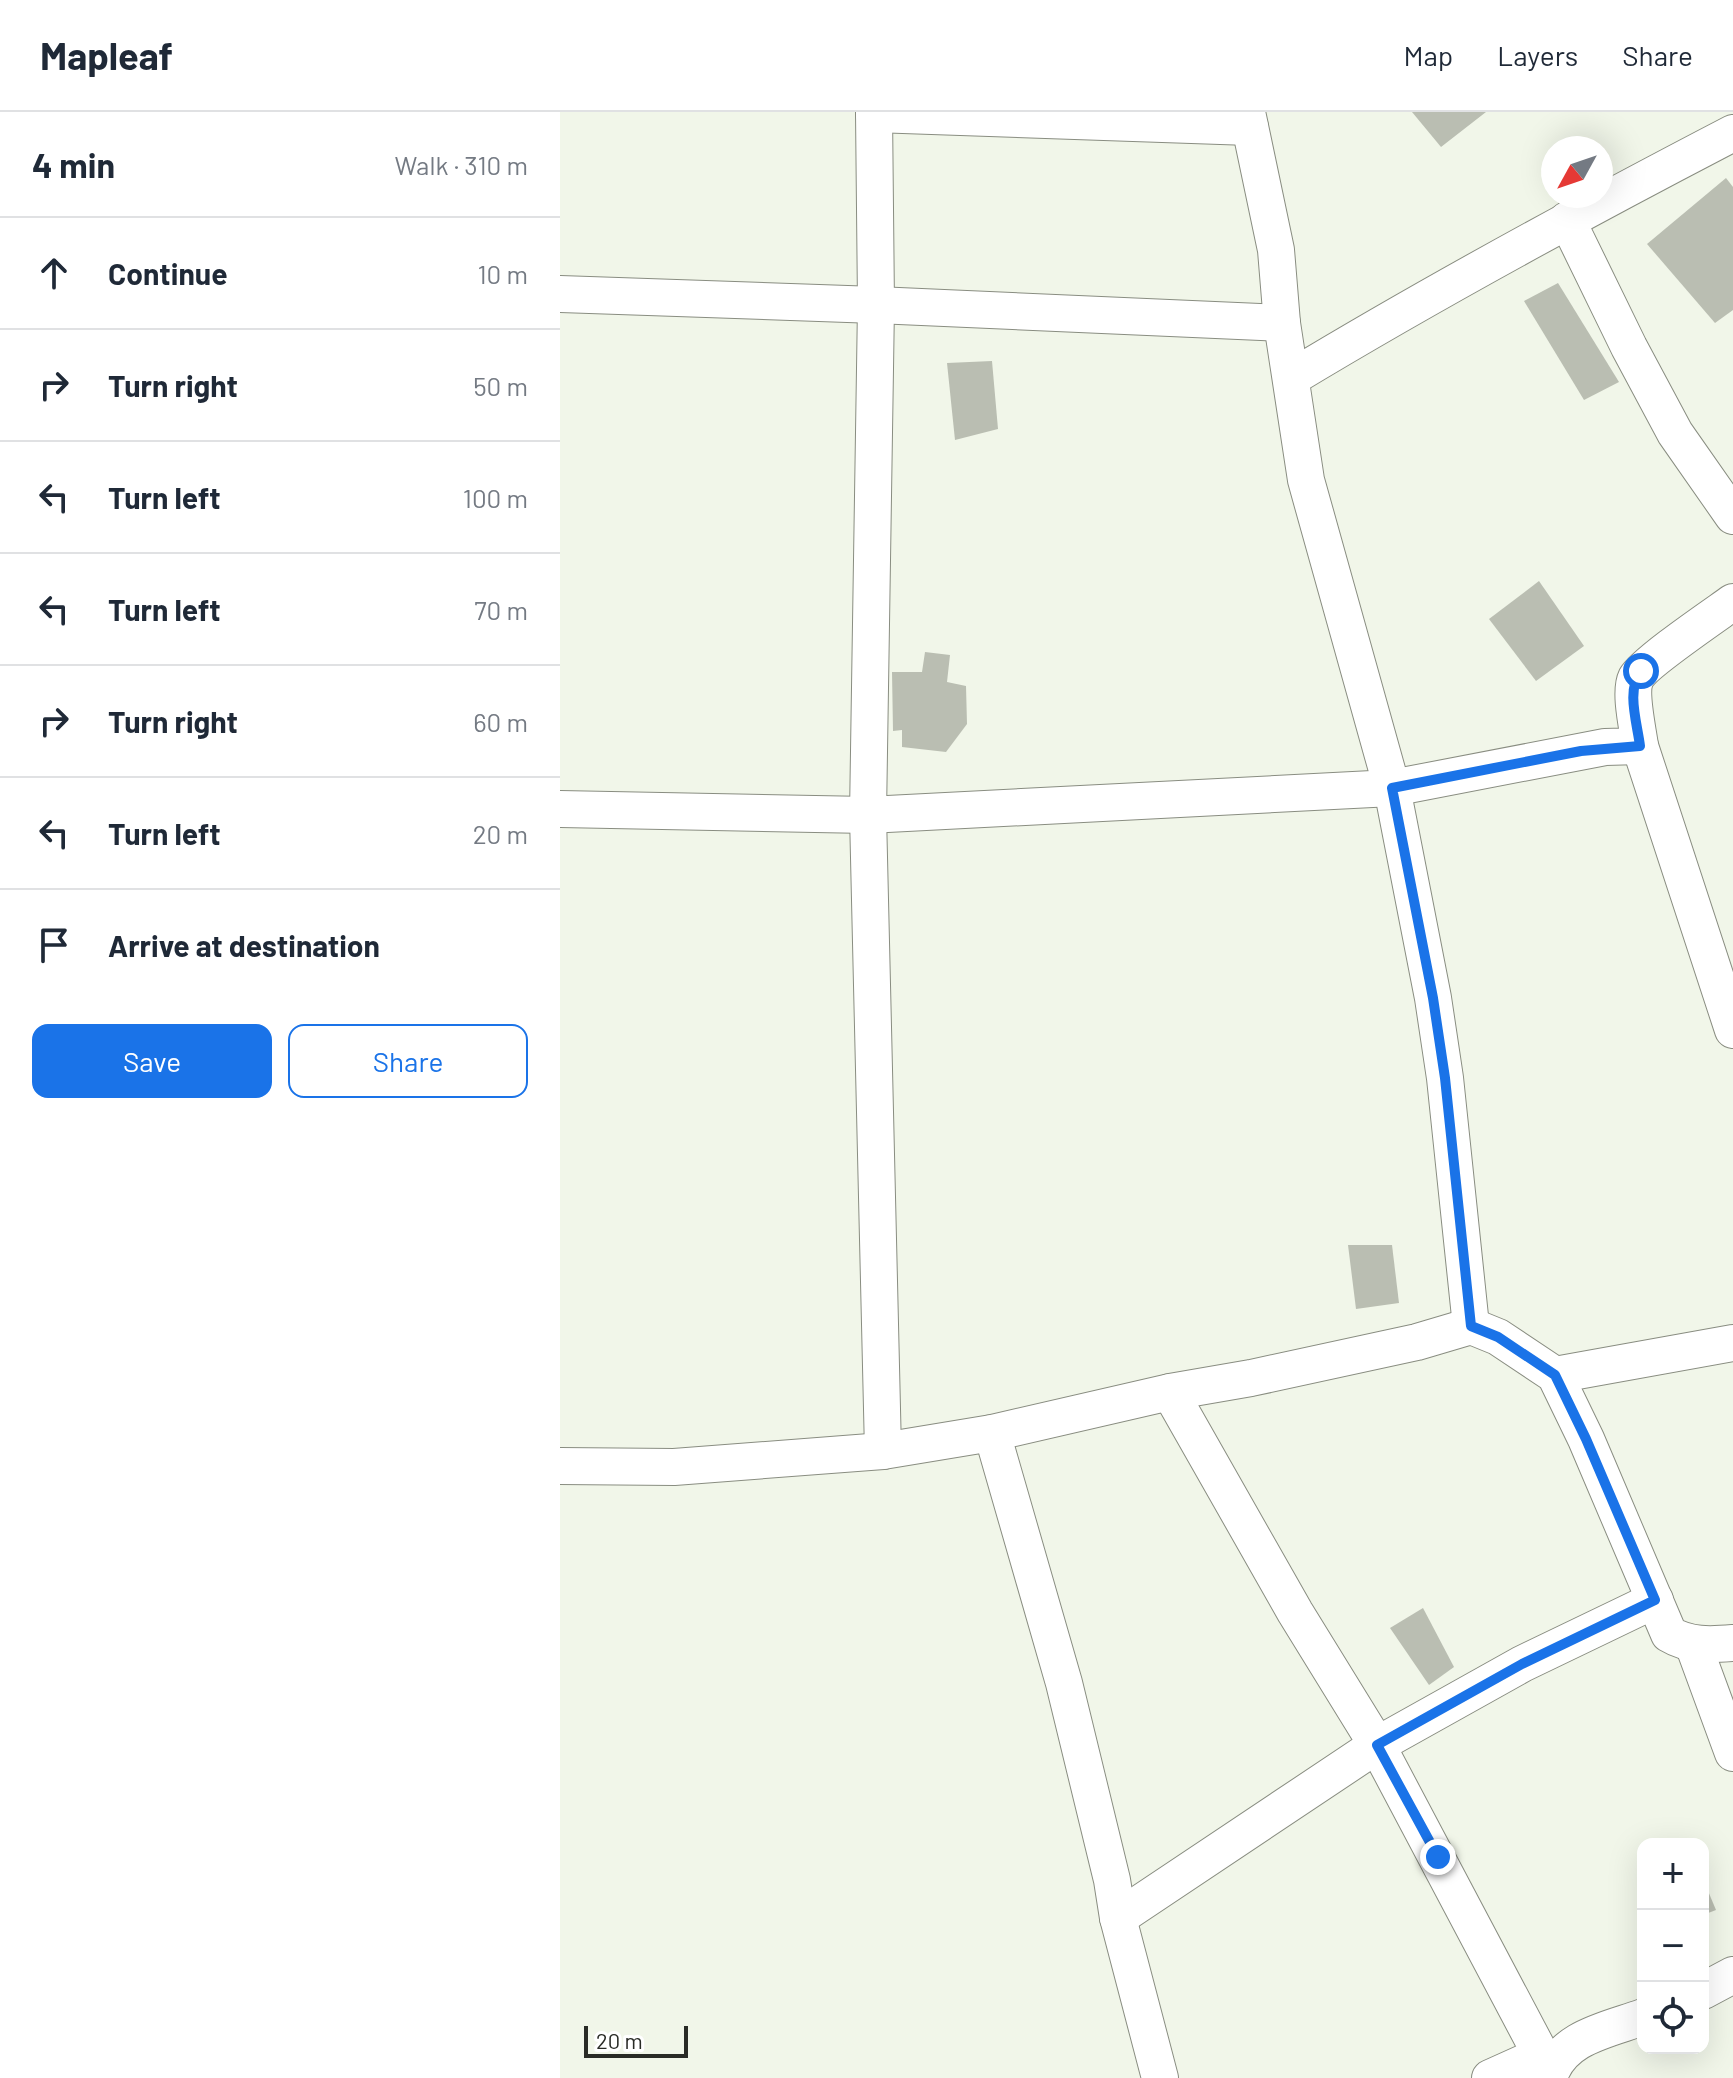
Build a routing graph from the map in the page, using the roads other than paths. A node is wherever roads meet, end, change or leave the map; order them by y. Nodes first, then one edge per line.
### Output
1 (874, 113) edge
2 (1249, 119) edge
3 (1733, 133) edge
4 (1567, 220) junction
5 (560, 294) edge
6 (876, 305) junction
7 (1282, 323) junction
8 (1291, 378) junction
9 (1733, 516) edge
10 (1733, 602) edge
11 (1640, 746) junction
12 (1392, 788) junction
13 (560, 809) edge
14 (868, 815) junction
15 (1732, 1026) edge
16 (1471, 1326) junction
17 (1733, 1343) edge
18 (1555, 1375) junction
19 (1170, 1392) junction
20 (992, 1433) junction
21 (883, 1451) junction
22 (560, 1466) edge
23 (1655, 1600) junction
24 (1733, 1643) edge
25 (1693, 1644) junction
26 (1377, 1745) junction
27 (1733, 1753) edge
28 (1118, 1918) junction
29 (1733, 1975) edge
30 (1709, 1988) edge
31 (1637, 2019) edge
32 (1548, 2065) edge
33 (1160, 2078) edge
34 (1490, 2078) edge

1 - 2 street
1 - 6 street
2 - 7 street
3 - 4 street
4 - 8 street
4 - 9 street
5 - 6 street
6 - 7 street
6 - 14 street
7 - 8 street
8 - 12 street
10 - 11 street
11 - 12 street
11 - 15 street
12 - 14 street
12 - 16 street
13 - 14 street
14 - 21 street
16 - 18 street
16 - 19 street
17 - 18 street
18 - 23 street
19 - 20 street
19 - 26 street
20 - 21 street
20 - 28 street
21 - 22 street
23 - 25 street
23 - 26 street
24 - 25 street
25 - 27 street
26 - 28 street
26 - 32 street
28 - 33 street
29 - 30 street
31 - 32 street
32 - 34 street

